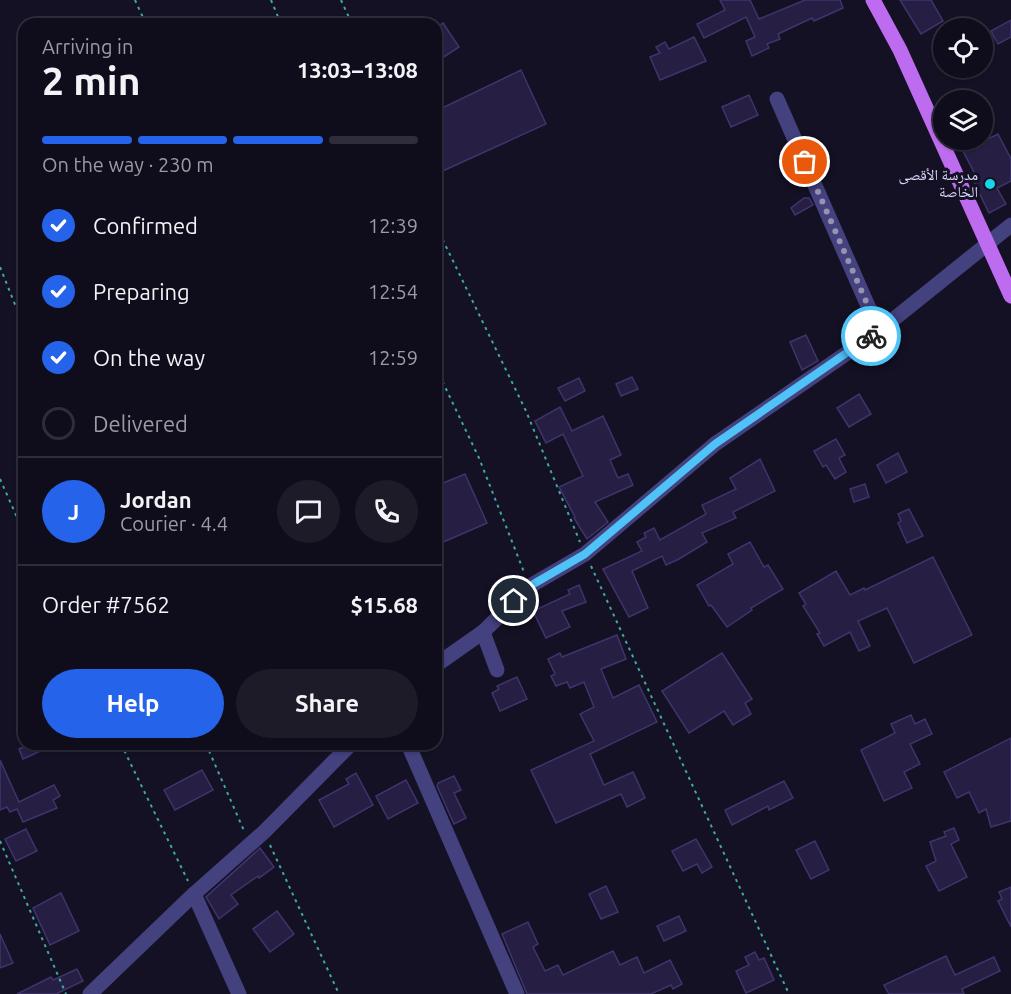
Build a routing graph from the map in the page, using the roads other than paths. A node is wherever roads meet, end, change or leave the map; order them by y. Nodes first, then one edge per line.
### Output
1 (873, 0) edge
2 (777, 99) dead end
3 (1011, 225) edge
4 (987, 243) junction
5 (1011, 296) edge
6 (879, 331) junction
7 (483, 632) junction
8 (442, 661) edge
9 (497, 670) dead end
10 (345, 750) edge
11 (411, 750) edge
12 (194, 894) junction
13 (108, 987) edge
14 (90, 994) edge
15 (239, 994) edge
16 (517, 994) edge

1 - 4 main road
2 - 6 street
3 - 4 street
4 - 5 main road
4 - 6 street
6 - 7 street
7 - 8 street
7 - 9 street
10 - 12 street
11 - 16 street
12 - 13 street
12 - 15 street
13 - 14 street

